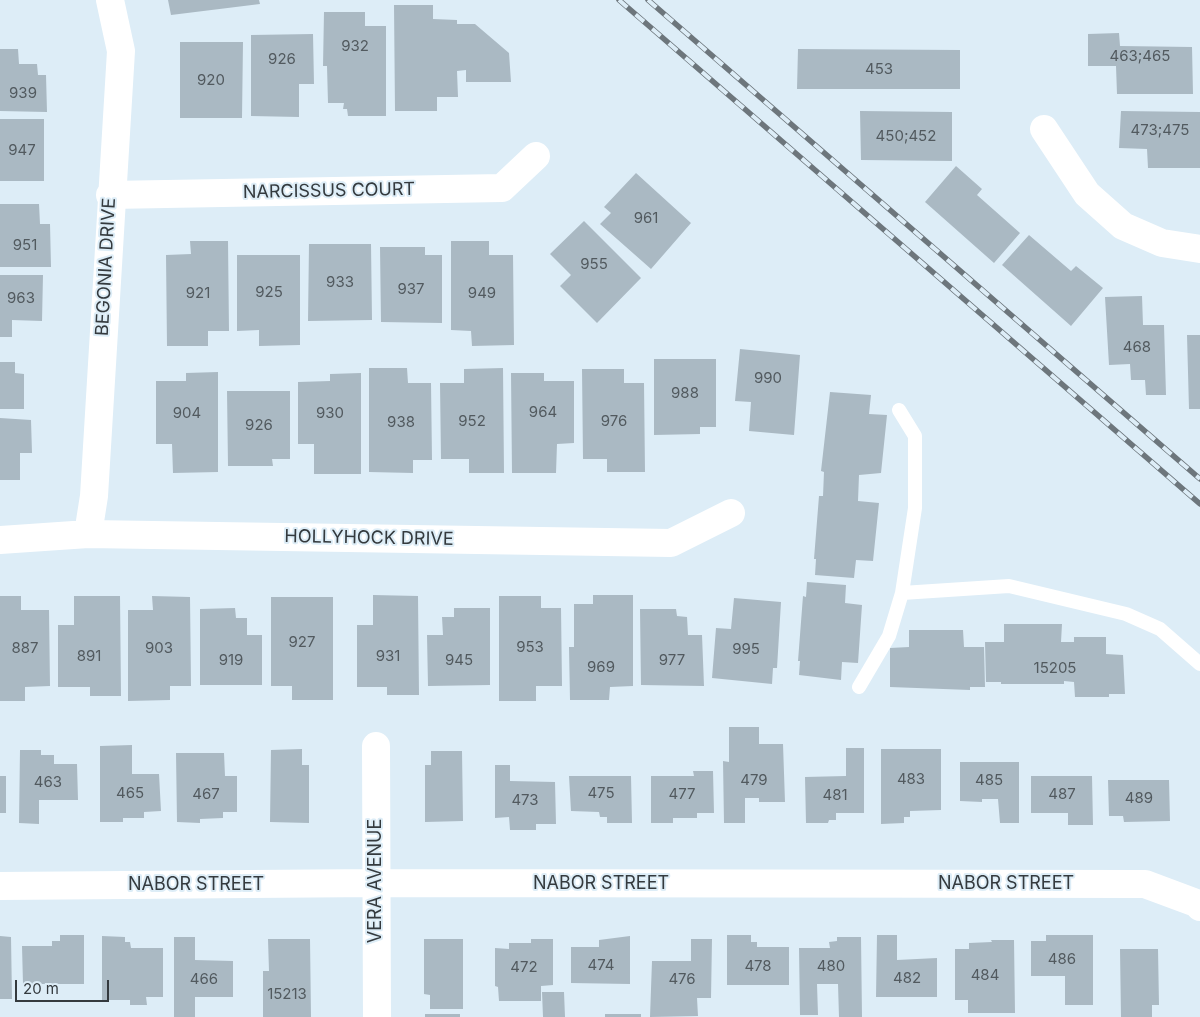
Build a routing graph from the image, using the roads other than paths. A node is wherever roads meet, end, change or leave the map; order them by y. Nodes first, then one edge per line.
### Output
1 (110, 0) edge
2 (1044, 129) dead end
3 (536, 156) dead end
4 (110, 195) junction
5 (1200, 249) edge
6 (899, 410) dead end
7 (731, 513) dead end
8 (88, 534) junction
9 (0, 540) edge
10 (902, 593) junction
11 (1200, 664) edge
12 (859, 688) dead end
13 (376, 746) dead end
14 (376, 883) junction
15 (0, 886) edge
16 (1199, 905) edge
17 (377, 1017) edge

1 - 4 street, BEGONIA DRIVE
2 - 5 street
3 - 4 street, NARCISSUS COURT
4 - 8 street, BEGONIA DRIVE
6 - 10 lane
7 - 8 street, HOLLYHOCK DRIVE
8 - 9 street, HOLLYHOCK DRIVE
10 - 11 lane
10 - 12 lane
13 - 14 street, VERA AVENUE
14 - 15 street, NABOR STREET
14 - 16 street, NABOR STREET
14 - 17 street, VERA AVENUE

